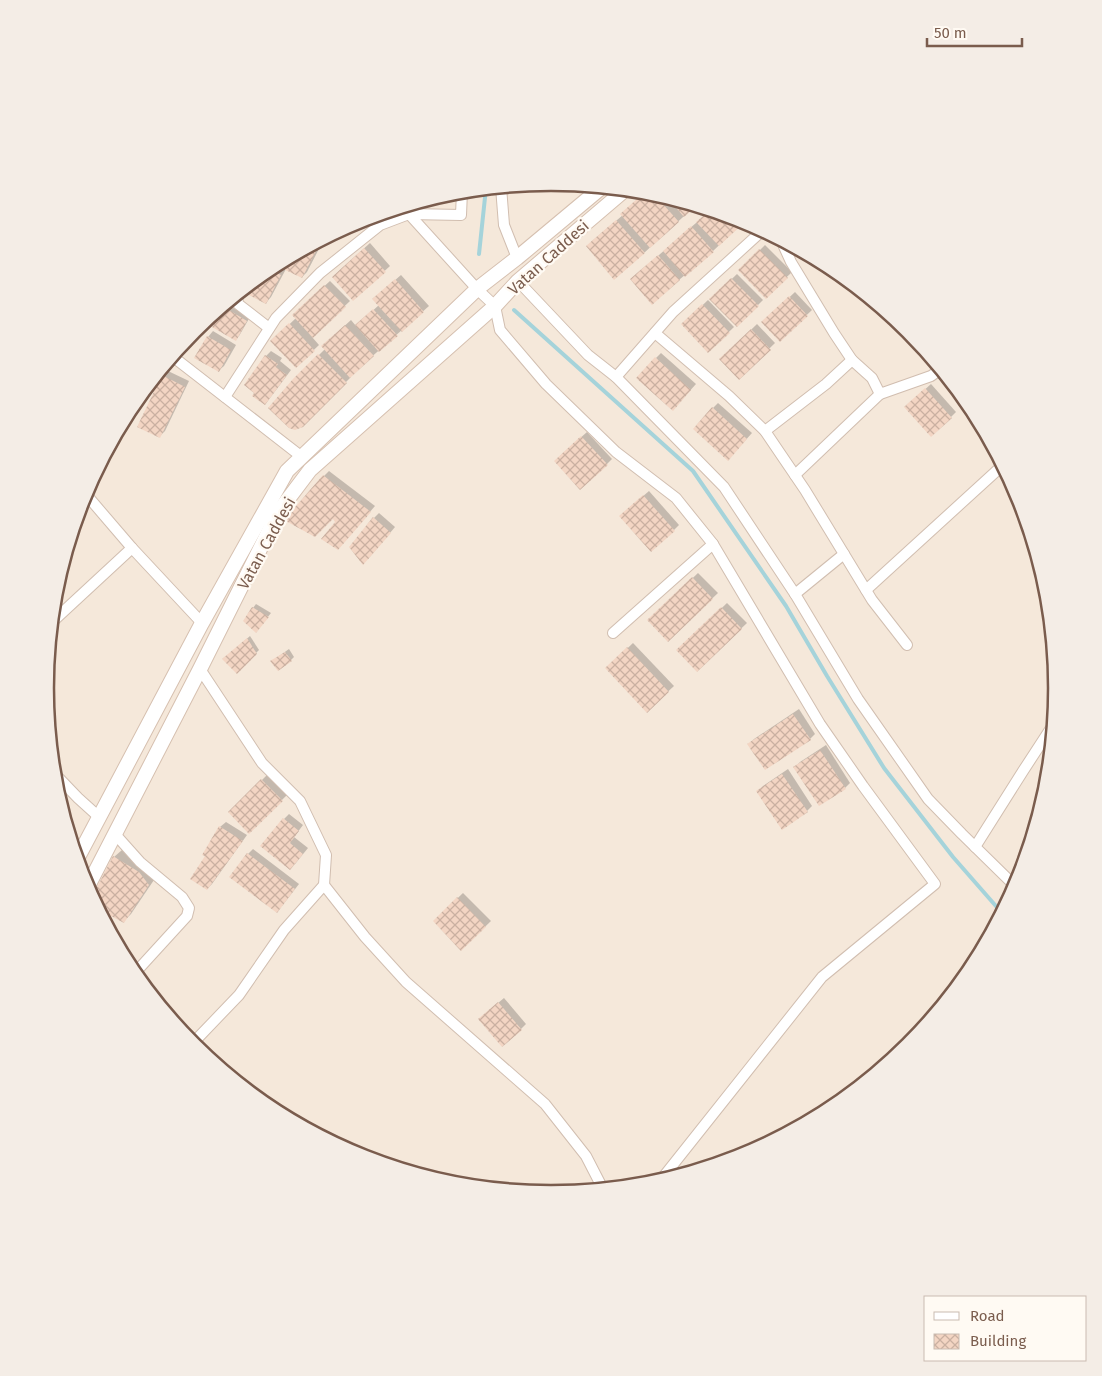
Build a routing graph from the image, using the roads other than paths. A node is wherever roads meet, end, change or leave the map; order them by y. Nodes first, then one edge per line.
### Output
1 (595, 193) edge
2 (502, 194) edge
3 (618, 195) edge
4 (462, 199) edge
5 (413, 211) edge
6 (408, 212) edge
7 (395, 216) edge
8 (757, 236) edge
9 (785, 249) edge
10 (517, 258) junction
11 (518, 281) junction
12 (477, 289) junction
13 (238, 302) edge
14 (495, 306) junction
15 (269, 328) junction
16 (656, 334) junction
17 (177, 360) edge
18 (852, 360) junction
19 (935, 373) edge
20 (616, 376) junction
21 (880, 394) junction
22 (225, 397) junction
23 (764, 431) junction
24 (302, 457) junction
25 (998, 470) edge
26 (795, 475) junction
27 (91, 500) edge
28 (713, 544) junction
29 (132, 548) junction
30 (844, 554) junction
31 (866, 590) junction
32 (794, 594) junction
33 (59, 615) edge
34 (202, 623) junction
35 (614, 633) dead end
36 (907, 646) dead end
37 (200, 669) junction
38 (1046, 736) edge
39 (63, 782) edge
40 (99, 817) junction
41 (116, 834) junction
42 (975, 847) junction
43 (81, 851) edge
44 (92, 878) edge
45 (1009, 880) edge
46 (324, 885) junction
47 (140, 967) edge
48 (197, 1038) edge
49 (668, 1171) edge
50 (600, 1183) edge

1 - 10 main road, Vatan Caddesi
2 - 10 street
3 - 11 main road, Vatan Caddesi
4 - 5 street
6 - 12 street
7 - 15 street
8 - 16 street
9 - 18 street
10 - 12 main road, Vatan Caddesi
11 - 14 main road, Vatan Caddesi
11 - 20 street
12 - 14 street
12 - 24 main road, Vatan Caddesi
13 - 15 street
14 - 28 street
14 - 37 main road, Vatan Caddesi
15 - 22 street
16 - 20 street
16 - 23 street
17 - 22 street
18 - 21 street
18 - 23 street
19 - 21 street
20 - 32 street
21 - 26 street
22 - 24 street
23 - 26 street
24 - 34 main road, Vatan Caddesi
25 - 31 street
26 - 30 street
27 - 29 street
28 - 35 street
28 - 49 street
29 - 33 street
29 - 34 street
30 - 31 street
30 - 32 street
31 - 36 street
32 - 42 street
34 - 40 main road, Vatan Caddesi
37 - 41 main road, Vatan Caddesi
37 - 46 street
38 - 42 street
39 - 40 street
40 - 43 main road, Vatan Caddesi
41 - 44 main road, Vatan Caddesi
41 - 47 street
42 - 45 street
46 - 48 street
46 - 50 street

